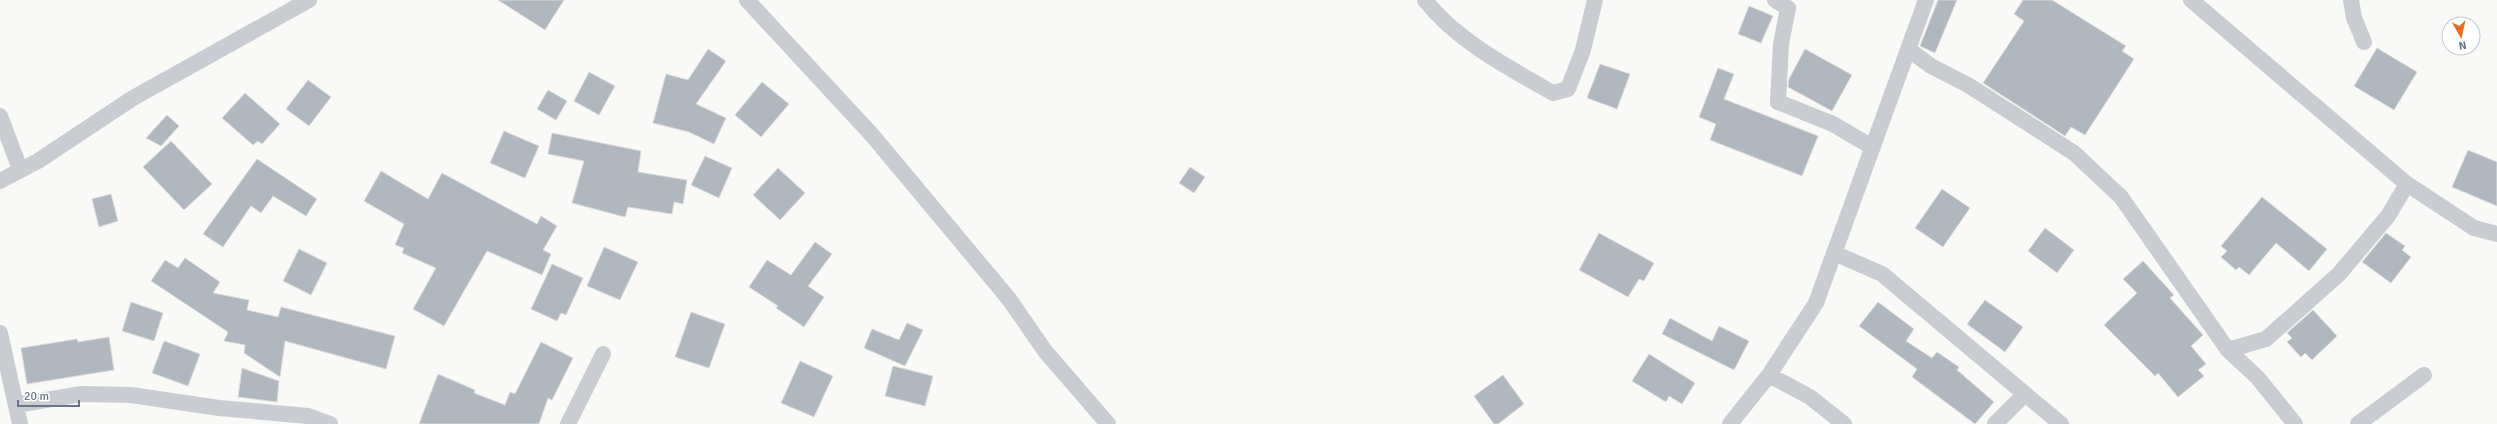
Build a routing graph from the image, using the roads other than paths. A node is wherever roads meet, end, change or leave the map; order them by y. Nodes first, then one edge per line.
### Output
1 (309, 0) edge
2 (747, 0) edge
3 (1424, 0) edge
4 (1595, 0) edge
5 (1775, 0) edge
6 (1926, 0) edge
7 (2191, 0) edge
8 (2351, 0) edge
9 (2364, 42) dead end
10 (1908, 50) junction
11 (0, 116) edge
12 (1872, 147) junction
13 (20, 169) junction
14 (0, 181) edge
15 (2407, 184) junction
16 (2497, 234) edge
17 (1834, 253) junction
18 (0, 333) edge
19 (2228, 350) junction
20 (603, 354) dead end
21 (1769, 375) junction
22 (2424, 375) dead end
23 (2025, 394) junction
24 (16, 404) junction
25 (20, 424) edge
26 (330, 424) edge
27 (568, 424) edge
28 (1108, 424) edge
29 (1730, 424) edge
30 (1844, 424) edge
31 (1995, 424) edge
32 (2061, 424) edge
33 (2295, 424) edge
34 (2358, 424) edge

1 - 13 street
2 - 28 street
3 - 4 street
5 - 12 street
6 - 10 street
7 - 15 street
8 - 9 street
10 - 12 street
10 - 19 street
11 - 13 street
12 - 17 street
13 - 14 street
15 - 16 street
15 - 19 street
17 - 21 street
17 - 23 street
18 - 24 street
19 - 33 street
20 - 27 street
21 - 29 street
21 - 30 street
22 - 34 street
23 - 31 street
23 - 32 street
24 - 25 street
24 - 26 street

